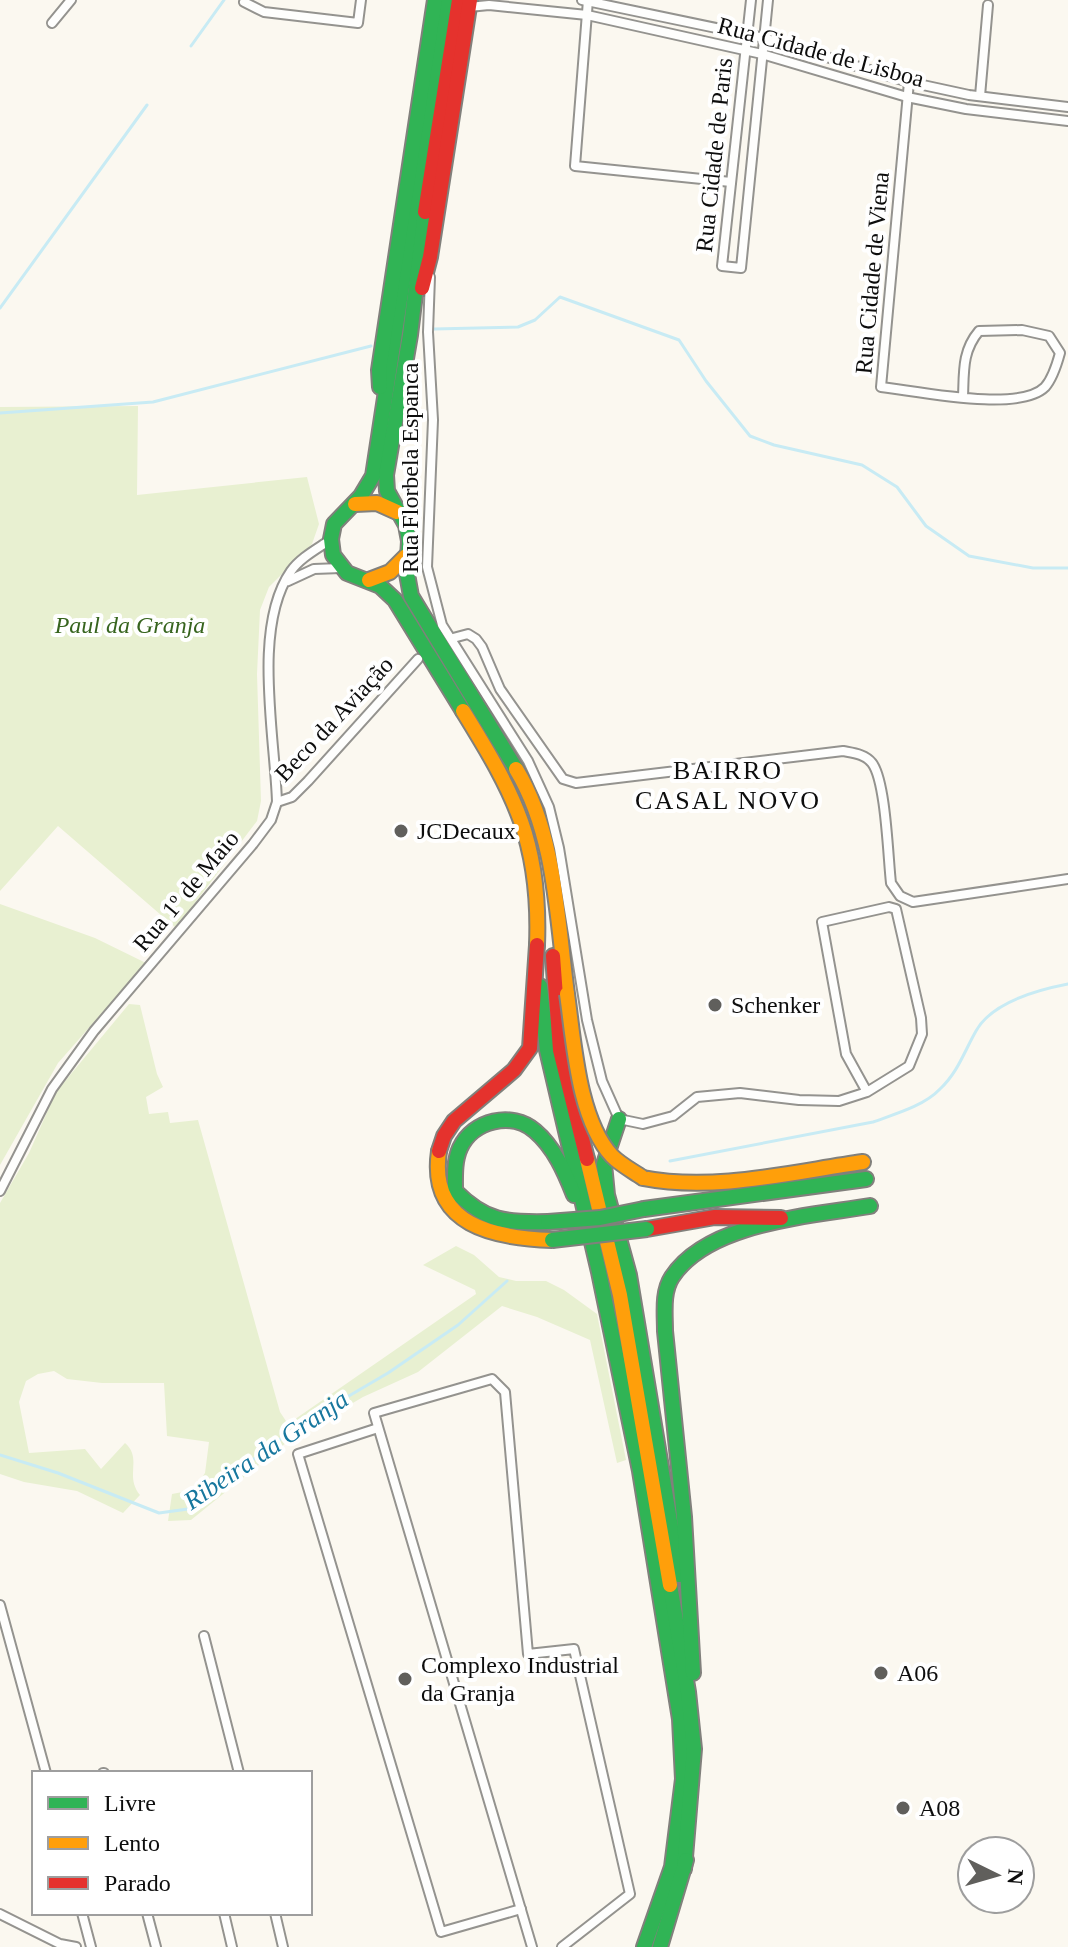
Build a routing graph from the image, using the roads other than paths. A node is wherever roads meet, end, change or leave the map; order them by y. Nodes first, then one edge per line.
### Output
1 (71, 0) edge
2 (361, 0) edge
3 (435, 0) edge
4 (446, 0) edge
5 (582, 0) edge
6 (588, 0) edge
7 (751, 0) edge
8 (768, 0) edge
9 (244, 2) edge
10 (466, 2) edge
11 (988, 5) dead end
12 (587, 15) junction
13 (52, 23) dead end
14 (748, 34) junction
15 (764, 38) junction
16 (745, 51) junction
17 (762, 54) junction
18 (909, 82) junction
19 (980, 96) junction
20 (907, 97) junction
21 (1068, 107) edge
22 (1068, 121) edge
23 (731, 182) junction
24 (430, 257) junction
25 (410, 335) junction
26 (963, 397) junction
27 (381, 426) junction
28 (355, 504) junction
29 (398, 512) junction
30 (330, 540) junction
31 (406, 556) junction
32 (341, 568) junction
33 (369, 580) junction
34 (287, 581) junction
35 (453, 638) junction
36 (418, 659) dead end
37 (277, 802) junction
38 (549, 857) junction
39 (1068, 879) edge
40 (536, 957) junction
41 (867, 1092) junction
42 (619, 1119) junction
43 (863, 1162) dead end
44 (866, 1179) dead end
45 (0, 1191) edge
46 (870, 1206) dead end
47 (795, 1219) junction
48 (599, 1272) junction
49 (378, 1428) junction
50 (0, 1605) edge
51 (204, 1636) dead end
52 (693, 1670) junction
53 (45, 1771) edge
54 (238, 1771) edge
55 (684, 1869) junction
56 (521, 1909) junction
57 (0, 1914) edge
58 (83, 1915) edge
59 (148, 1915) edge
60 (224, 1915) edge
61 (275, 1915) edge
62 (61, 1945) edge
63 (76, 1947) edge
64 (91, 1947) edge
65 (156, 1947) edge
66 (232, 1947) edge
67 (283, 1947) edge
68 (532, 1947) edge
69 (562, 1947) edge
70 (644, 1947) edge
71 (660, 1947) edge

1 - 13 street
2 - 9 street
3 - 27 highway
4 - 27 highway
5 - 6 street, Rua Cidade de Lisboa
6 - 12 street
6 - 14 street, Rua Cidade de Lisboa
7 - 14 street, Rua Cidade de Paris
8 - 15 street, Rua Cidade de Paris
10 - 12 street, Rua Cidade de Lisboa
10 - 24 highway
10 - 25 highway
11 - 19 street
12 - 16 street, Rua Cidade de Lisboa
12 - 23 street
14 - 15 street, Rua Cidade de Lisboa
14 - 16 street, Rua Cidade de Paris
15 - 17 street, Rua Cidade de Paris
15 - 18 street, Rua Cidade de Lisboa
16 - 17 street, Rua Cidade de Lisboa
16 - 23 street, Rua Cidade de Paris
17 - 20 street, Rua Cidade de Lisboa
17 - 23 street, Rua Cidade de Paris
18 - 19 street, Rua Cidade de Lisboa
18 - 20 street, Rua Cidade de Viena
19 - 21 street, Rua Cidade de Lisboa
20 - 22 street, Rua Cidade de Lisboa
20 - 26 street, Rua Cidade de Viena
24 - 25 highway
24 - 35 street, Rua Florbela Espanca
25 - 29 highway
26 - 26 street, Rua Cidade de Viena
27 - 28 highway
28 - 29 highway
28 - 30 highway
29 - 31 highway
30 - 32 highway
30 - 34 street
31 - 33 highway
31 - 38 highway
32 - 33 highway
32 - 34 street
33 - 40 highway
34 - 37 street
35 - 39 street
35 - 42 street, Rua Florbela Espanca
36 - 37 street, Beco da Aviação
37 - 45 street, Rua 1º de Maio
38 - 43 highway, bridge
38 - 55 highway
40 - 47 highway, bridge
40 - 48 highway
41 - 41 street
41 - 42 street
42 - 52 highway
44 - 48 highway, bridge
46 - 47 highway
47 - 52 highway
48 - 70 highway
49 - 56 street
49 - 56 street
49 - 69 street
50 - 53 street
51 - 54 street
52 - 55 highway
55 - 71 highway
56 - 68 street
57 - 62 street
58 - 64 street
59 - 65 street
60 - 66 street
61 - 67 street
62 - 63 street

